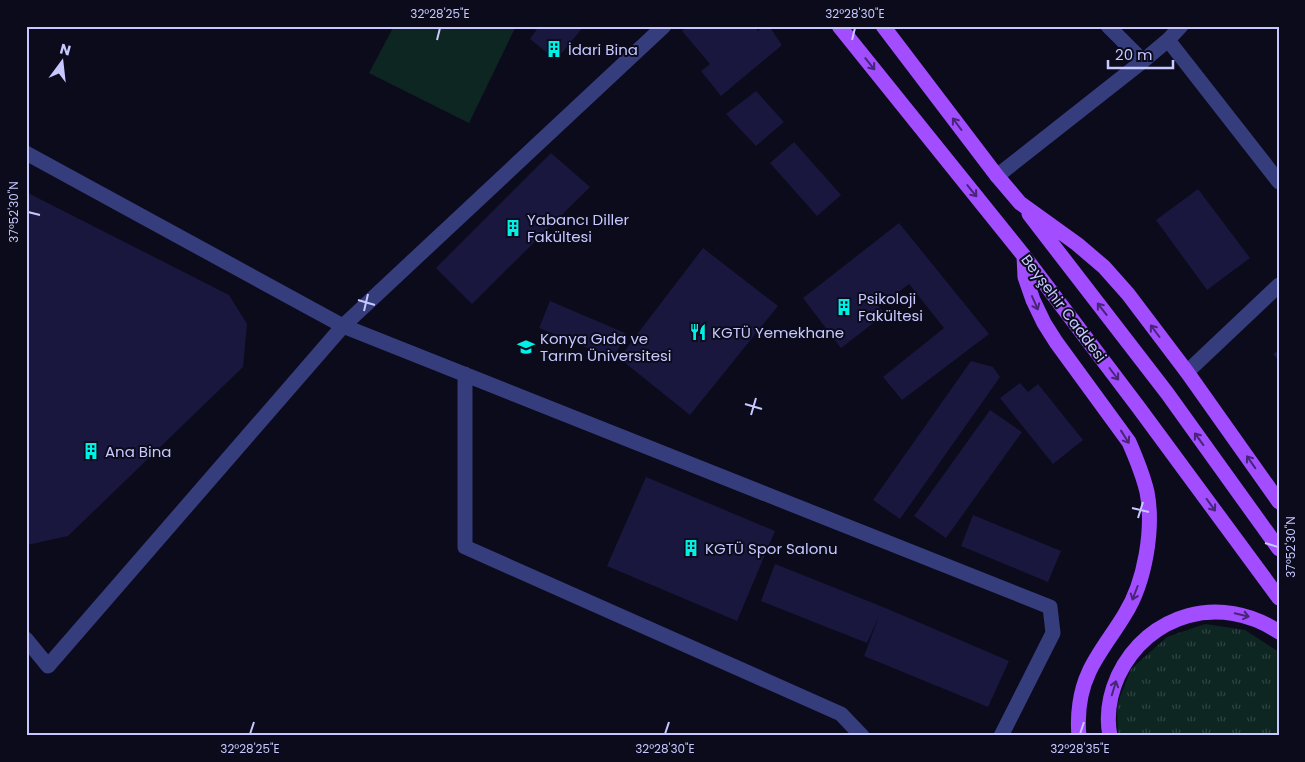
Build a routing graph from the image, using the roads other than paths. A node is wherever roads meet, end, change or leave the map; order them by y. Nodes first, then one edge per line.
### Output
1 (664, 26) edge
2 (839, 26) edge
3 (884, 26) edge
4 (1108, 26) edge
5 (1181, 26) edge
6 (1168, 40) junction
7 (1143, 61) junction
8 (26, 154) edge
9 (997, 176) junction
10 (1279, 182) edge
11 (1020, 203) junction
12 (1024, 256) junction
13 (1279, 284) edge
14 (343, 326) junction
15 (1187, 372) junction
16 (464, 374) junction
17 (1279, 502) edge
18 (1279, 549) edge
19 (1279, 598) edge
20 (1279, 632) edge
21 (26, 639) edge
22 (862, 736) edge
23 (1001, 736) edge
24 (1079, 736) edge
25 (1110, 736) edge

1 - 14 street
2 -> 12 main road, Beyşehir Caddesi
9 -> 3 main road
4 - 7 street
5 - 6 street
6 - 7 street
6 - 10 street
7 - 9 street
8 - 14 street
9 - 11 main road
15 -> 11 main road
18 -> 11 main road, Beyşehir Caddesi
12 -> 19 main road, Beyşehir Caddesi
12 -> 24 main road
13 - 15 street
14 - 16 street
14 - 21 street
17 -> 15 main road
16 - 22 street
16 - 23 street
25 -> 20 main road

